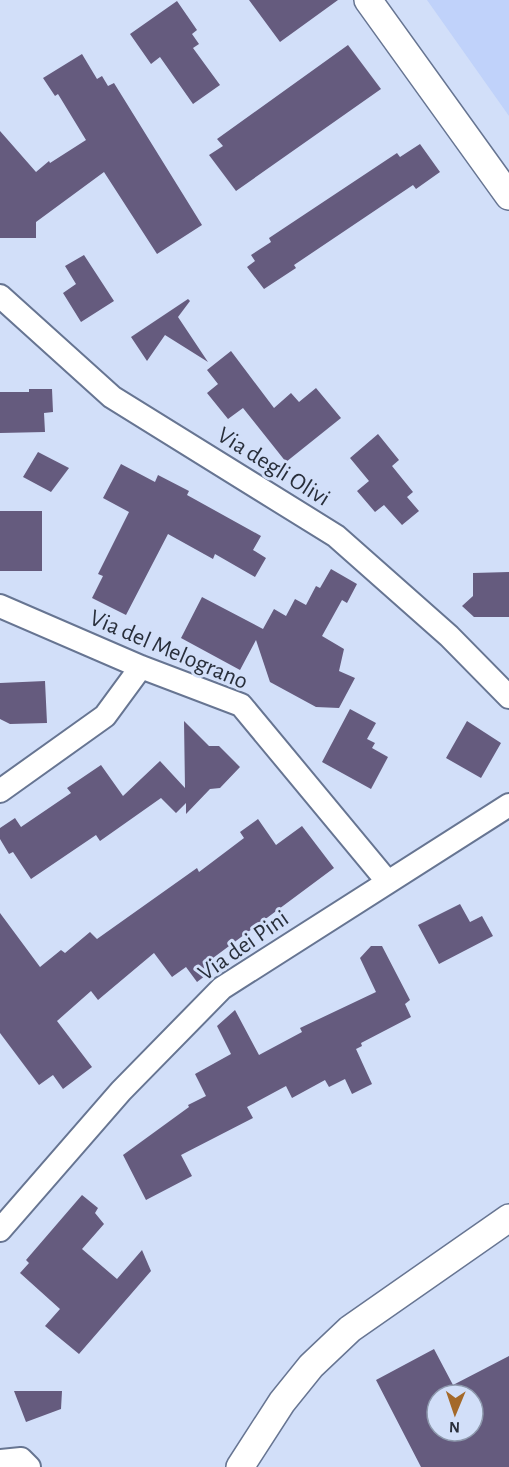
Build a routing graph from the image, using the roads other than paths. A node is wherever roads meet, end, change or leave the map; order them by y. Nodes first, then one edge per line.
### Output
1 (368, 0) edge
2 (509, 196) edge
3 (0, 296) edge
4 (0, 606) edge
5 (141, 667) junction
6 (509, 697) edge
7 (0, 791) edge
8 (509, 805) edge
9 (387, 881) junction
10 (509, 1218) edge
11 (0, 1230) edge
12 (0, 1461) edge
13 (30, 1467) edge
14 (240, 1467) edge

1 - 2 street
3 - 6 street, Via degli Olivi
4 - 5 street, Via del Melograno
5 - 7 street
5 - 9 street, Via del Melograno
8 - 9 street, Via dei Pini
9 - 11 street, Via dei Pini
10 - 14 street
12 - 13 street

